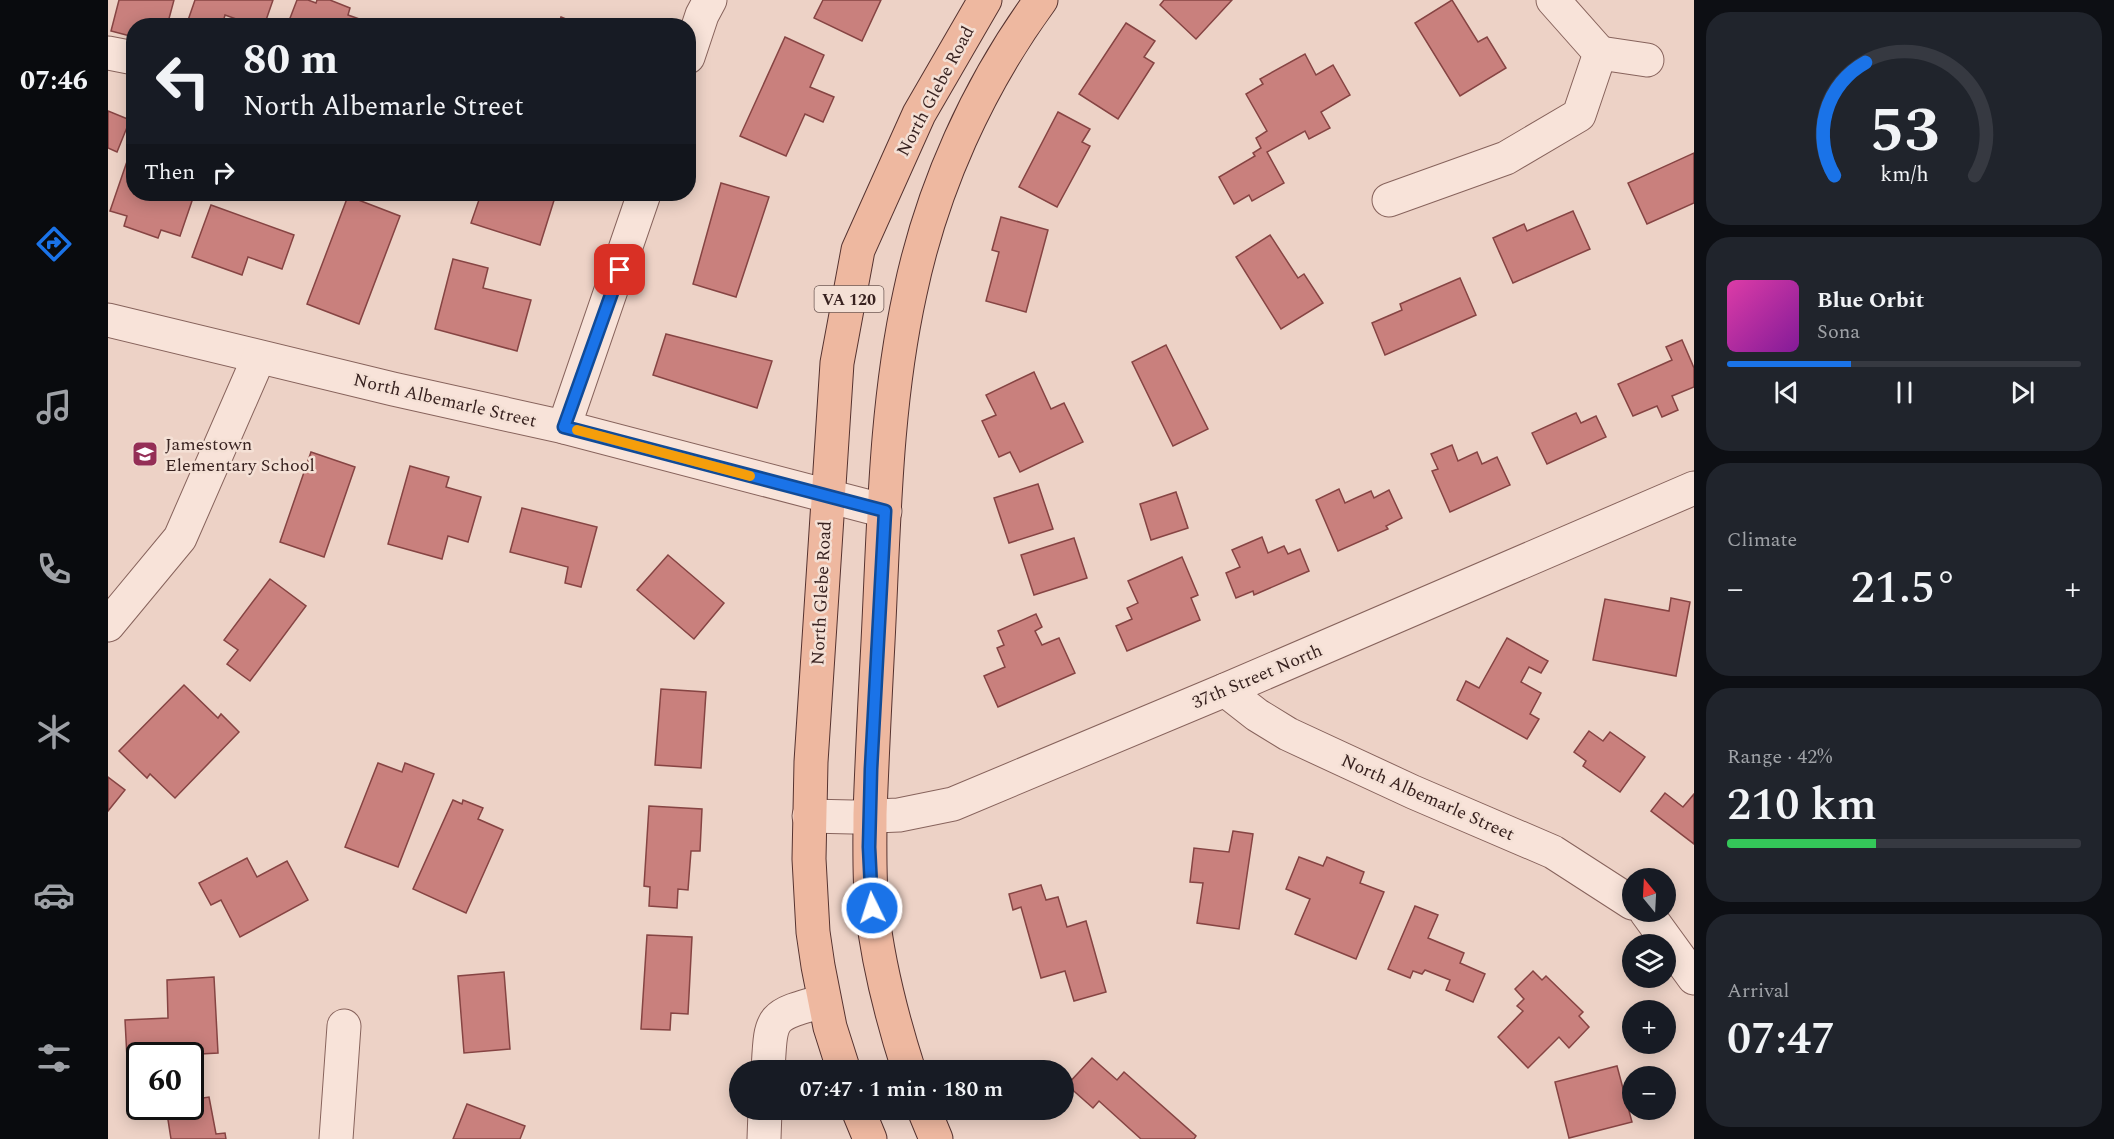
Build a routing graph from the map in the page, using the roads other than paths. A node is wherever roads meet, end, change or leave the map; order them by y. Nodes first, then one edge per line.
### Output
1 (710, 0) edge
2 (985, 0) edge
3 (1041, 0) edge
4 (1553, 0) edge
5 (696, 33) edge
6 (108, 53) edge
7 (1600, 53) junction
8 (126, 56) edge
9 (1647, 60) dead end
10 (1389, 200) dead end
11 (642, 201) edge
12 (108, 320) edge
13 (259, 357) junction
14 (564, 427) junction
15 (827, 495) junction
16 (1686, 501) edge
17 (885, 511) junction
18 (108, 625) edge
19 (1225, 690) junction
20 (809, 816) junction
21 (870, 817) junction
22 (1622, 897) edge
23 (1653, 922) edge
24 (1694, 978) edge
25 (824, 1001) junction
26 (344, 1026) dead end
27 (769, 1060) edge
28 (841, 1060) edge
29 (906, 1060) edge
30 (765, 1120) edge
31 (862, 1120) edge
32 (928, 1120) edge
33 (336, 1139) edge
34 (764, 1139) edge
35 (870, 1139) edge
36 (936, 1139) edge

1 - 5 street
2 - 15 main road, North Glebe Road / VA 120
3 - 17 main road, VA 120
4 - 7 street
6 - 8 street
7 - 9 street
7 - 10 street
11 - 14 street
12 - 13 street, North Albemarle Street
13 - 14 street, North Albemarle Street
13 - 18 street
14 - 15 street, North Albemarle Street
15 - 17 street, North Albemarle Street
15 - 20 main road, North Glebe Road / VA 120
16 - 19 street, 37th Street North
17 - 21 main road, VA 120
19 - 21 street, 37th Street North
19 - 22 street, North Albemarle Street
20 - 21 street, 37th Street North
20 - 25 main road, North Glebe Road / VA 120
21 - 29 main road, VA 120
23 - 24 street
25 - 27 street
25 - 28 main road, North Glebe Road / VA 120
26 - 33 street
30 - 34 street
31 - 35 main road
32 - 36 main road

